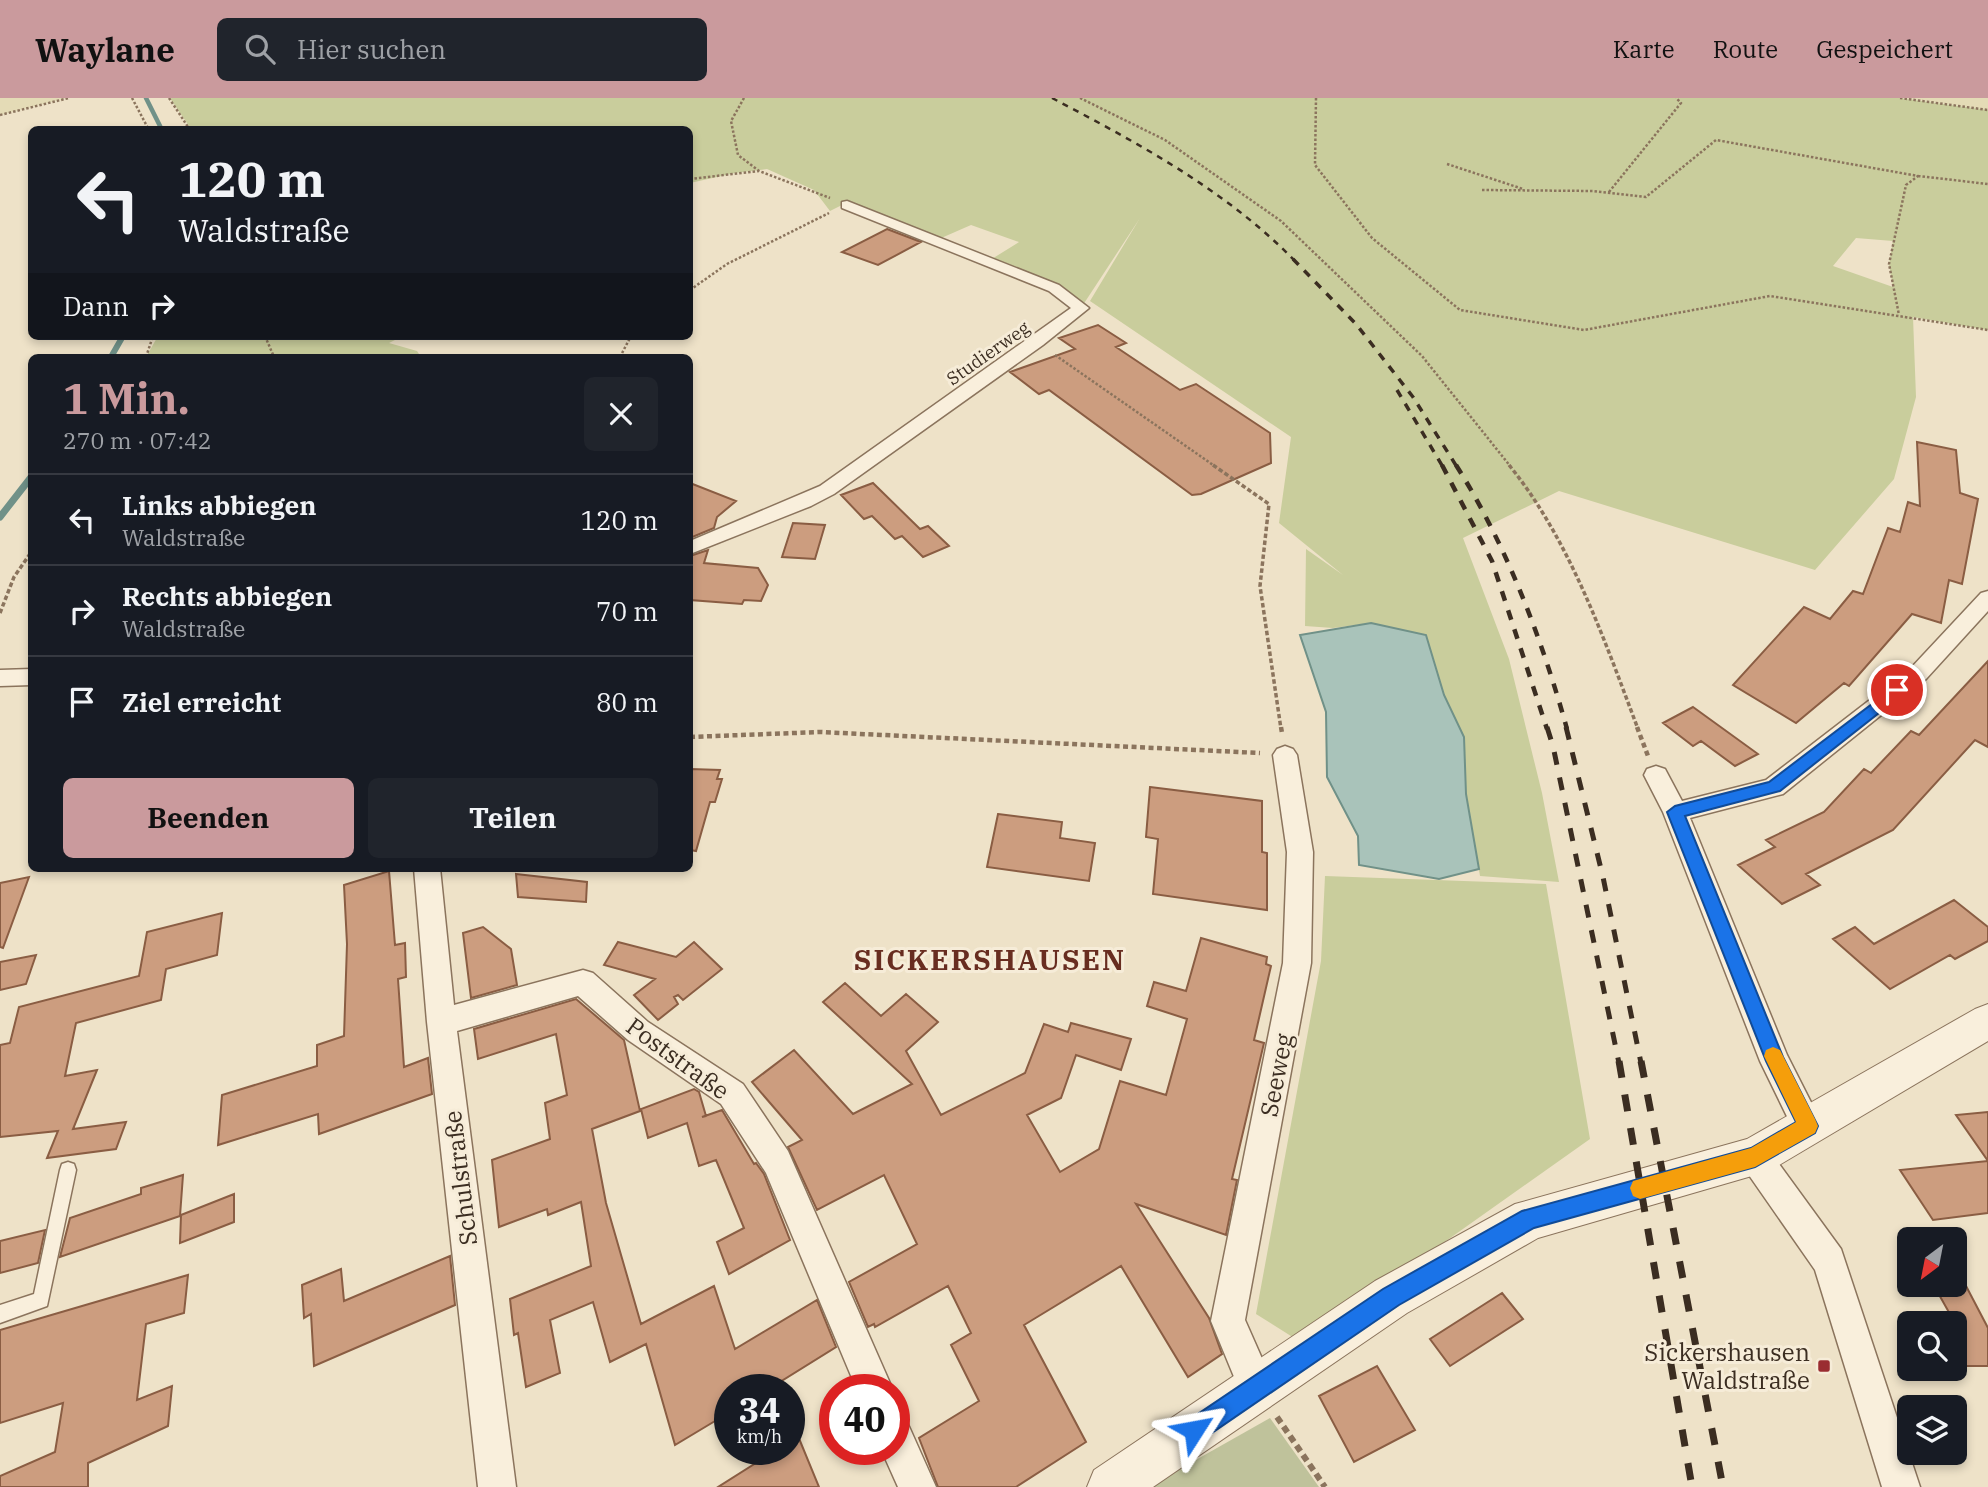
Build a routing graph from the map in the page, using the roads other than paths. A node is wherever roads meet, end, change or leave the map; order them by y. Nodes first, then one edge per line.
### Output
1 (847, 205) road end
2 (693, 547) edge
3 (1988, 598) edge
4 (28, 677) edge
5 (0, 678) edge
6 (1285, 755) road end
7 (1656, 775) road end
8 (1675, 812) junction
9 (427, 872) edge
10 (1988, 1021) edge
11 (441, 1022) junction
12 (1808, 1126) junction
13 (1755, 1157) junction
14 (68, 1170) dead end
15 (0, 1314) edge
16 (868, 1374) edge
17 (1257, 1388) junction
18 (907, 1465) edge
19 (497, 1487) edge
20 (917, 1487) edge
21 (1111, 1487) edge
22 (1901, 1487) edge

1 - 2 street, Studierweg
3 - 8 street
4 - 5 street
6 - 17 street, Seeweg
7 - 8 street
8 - 12 street
9 - 11 street, Schulstraße
10 - 12 street
11 - 16 street, Poststraße
11 - 19 street, Schulstraße
12 - 13 street
13 - 17 street
13 - 22 street
14 - 15 lane
17 - 21 street
18 - 20 street

